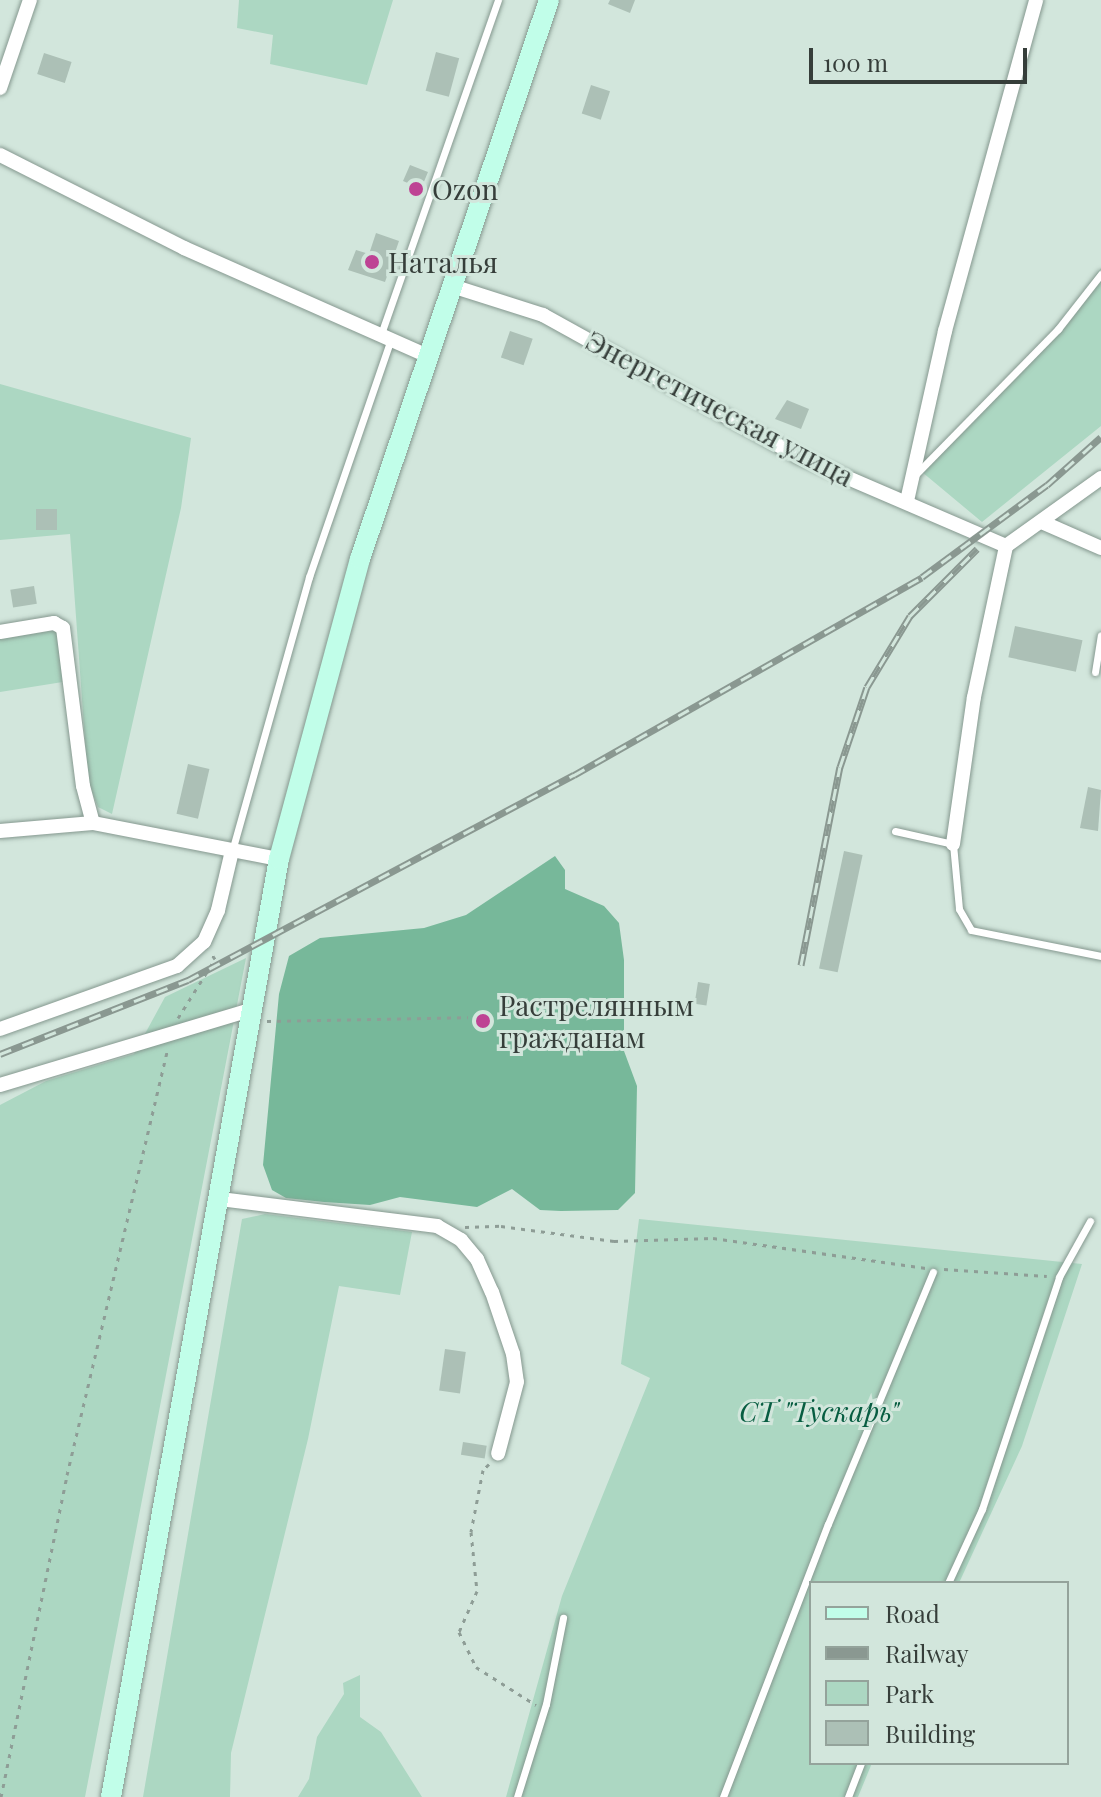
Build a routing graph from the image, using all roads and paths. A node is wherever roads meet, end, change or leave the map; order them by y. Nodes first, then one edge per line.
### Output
1 (30, 0) edge
2 (498, 0) edge
3 (549, 0) edge
4 (1036, 0) edge
5 (0, 88) edge
6 (0, 155) edge
7 (1101, 274) edge
8 (452, 286) junction
9 (386, 337) junction
10 (428, 356) junction
11 (916, 474) junction
12 (1101, 478) edge
13 (907, 501) junction
14 (1044, 523) junction
15 (1006, 546) junction
16 (1101, 548) edge
17 (0, 632) edge
18 (1101, 635) edge
19 (1095, 672) dead end
20 (93, 823) junction
21 (0, 831) edge
22 (895, 831) dead end
23 (953, 844) junction
24 (232, 851) junction
25 (279, 859) junction
26 (204, 942) junction
27 (1101, 956) edge
28 (252, 1015) junction
29 (468, 1017) dead end
30 (0, 1029) edge
31 (171, 1031) junction
32 (0, 1085) edge
33 (220, 1199) junction
34 (1090, 1221) dead end
35 (437, 1226) junction
36 (933, 1272) junction
37 (1059, 1277) junction
38 (498, 1454) joint
39 (949, 1581) edge
40 (563, 1618) dead end
41 (542, 1715) junction
42 (860, 1765) edge
43 (1, 1797) edge
44 (111, 1797) edge
45 (517, 1797) edge
46 (723, 1797) edge
47 (848, 1797) edge

1 - 5 street
2 - 9 lane
3 - 8 main road
4 - 11 street
6 - 9 street
7 - 11 lane
8 - 10 main road
8 - 13 street, Энергетическая улица
9 - 10 street
9 - 24 lane
10 - 25 main road
11 - 13 street
12 - 14 street
13 - 15 street, Энергетическая улица
14 - 15 street
14 - 16 street
15 - 23 street
17 - 20 street
18 - 19 lane
20 - 21 street
20 - 24 street
22 - 23 lane
23 - 27 lane
24 - 25 street
24 - 26 street
25 - 28 main road
26 - 30 street
26 - 31 path
28 - 29 path
28 - 31 street
28 - 33 main road
31 - 32 street
31 - 43 path
33 - 35 street
33 - 44 main road
34 - 37 lane
35 - 36 path
35 - 38 street
36 - 37 path
36 - 46 lane
37 - 39 lane
38 - 41 path
40 - 41 lane
41 - 45 lane
42 - 47 lane

